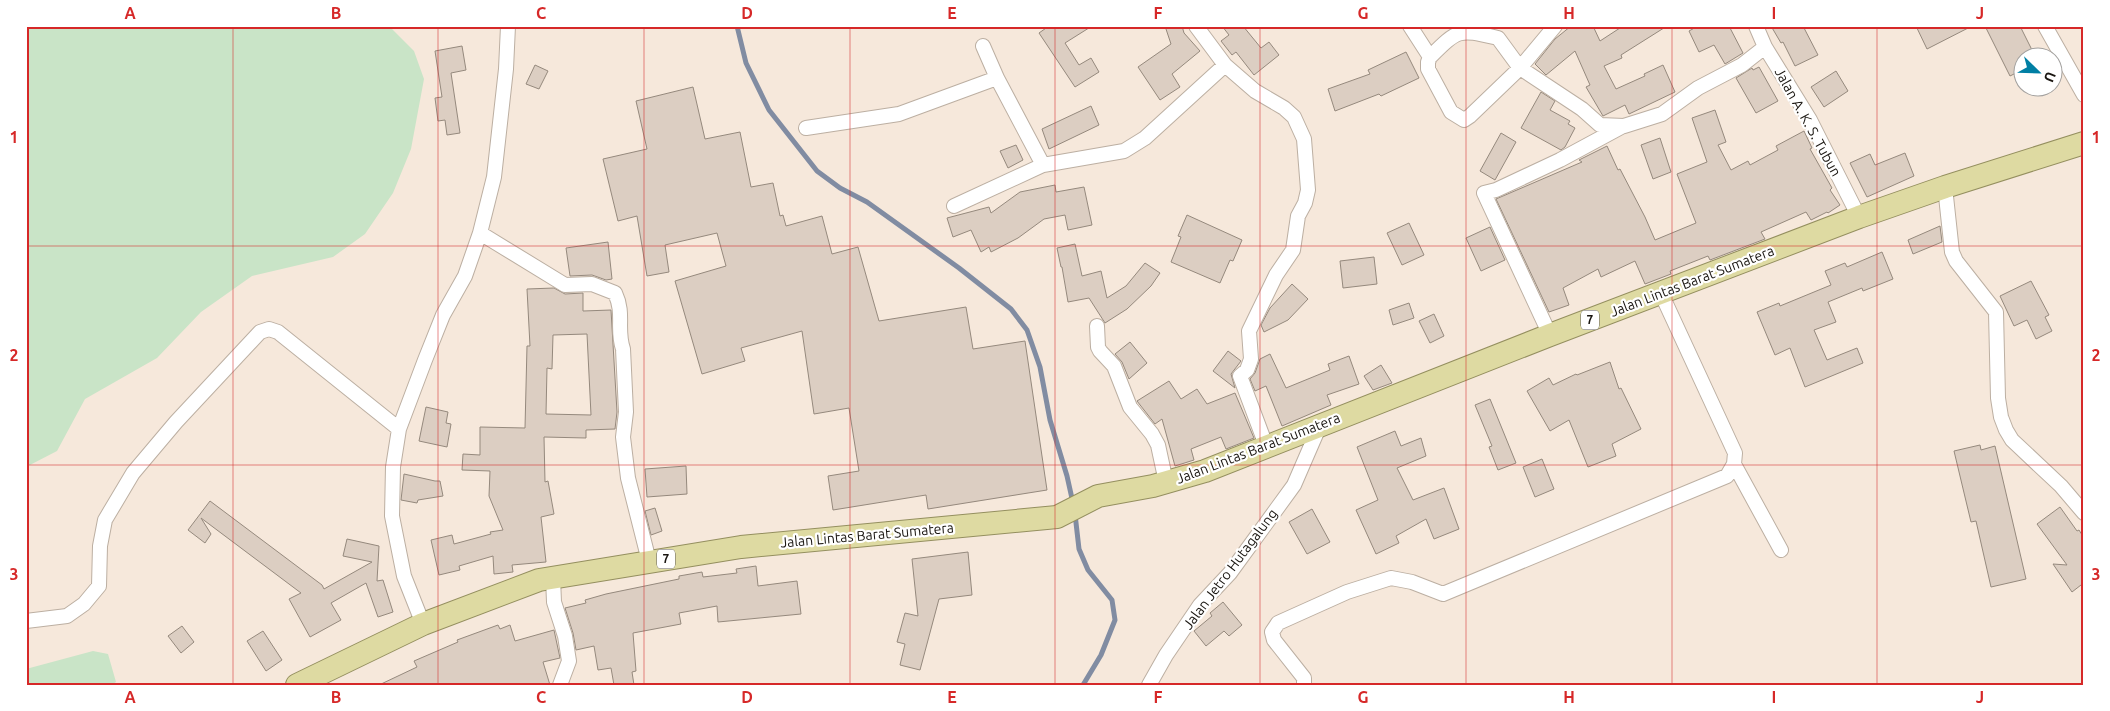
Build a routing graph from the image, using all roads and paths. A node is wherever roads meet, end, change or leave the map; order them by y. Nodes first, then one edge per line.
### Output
1 (508, 26) edge
2 (1196, 26) edge
3 (1410, 26) edge
4 (1555, 26) edge
5 (1756, 26) edge
6 (2045, 26) edge
7 (983, 46) dead end
8 (1765, 47) junction
9 (1430, 57) junction
10 (1225, 65) junction
11 (1520, 68) junction
12 (997, 78) junction
13 (2084, 95) edge
14 (1624, 126) junction
15 (806, 128) dead end
16 (2084, 143) edge
17 (1043, 165) junction
18 (1945, 186) junction
19 (954, 206) dead end
20 (1859, 217) junction
21 (480, 233) junction
22 (1660, 293) junction
23 (1097, 326) dead end
24 (1550, 335) junction
25 (1320, 425) junction
26 (399, 429) junction
27 (1267, 448) junction
28 (1734, 464) junction
29 (1166, 482) junction
30 (2084, 513) edge
31 (1781, 550) dead end
32 (649, 561) junction
33 (553, 578) junction
34 (26, 621) edge
35 (423, 624) junction
36 (297, 685) edge
37 (560, 685) edge
38 (1149, 685) edge
39 (1304, 685) edge

1 - 21 street
2 - 10 street
3 - 9 street
4 - 11 street
5 - 8 street, Jalan A. K. S. Tubun
6 - 13 street
7 - 12 street
8 - 14 street
8 - 20 street, Jalan A. K. S. Tubun
9 - 11 street
9 - 11 street
10 - 17 street
10 - 27 street
11 - 14 street
12 - 15 street
12 - 17 street
14 - 24 street
16 - 18 highway, Jalan Lintas Barat Sumatera / 7
17 - 19 street
18 - 20 highway, Jalan Lintas Barat Sumatera / 7
18 - 30 street
20 - 22 highway, Jalan Lintas Barat Sumatera / 7
21 - 26 street
21 - 32 street
22 - 24 highway, Jalan Lintas Barat Sumatera / 7
22 - 28 street
23 - 29 street
24 - 25 highway, Jalan Lintas Barat Sumatera / 7
25 - 27 highway, Jalan Lintas Barat Sumatera / 7
25 - 38 street, Jalan Jetro Hutagalung
26 - 34 street
26 - 35 street
27 - 29 highway, Jalan Lintas Barat Sumatera / 7
28 - 31 street
28 - 39 street
29 - 32 highway, Jalan Lintas Barat Sumatera / 7
32 - 33 highway, Jalan Lintas Barat Sumatera / 7
33 - 35 highway, Jalan Lintas Barat Sumatera / 7
33 - 37 street
35 - 36 highway, Jalan Lintas Barat Sumatera / 7

